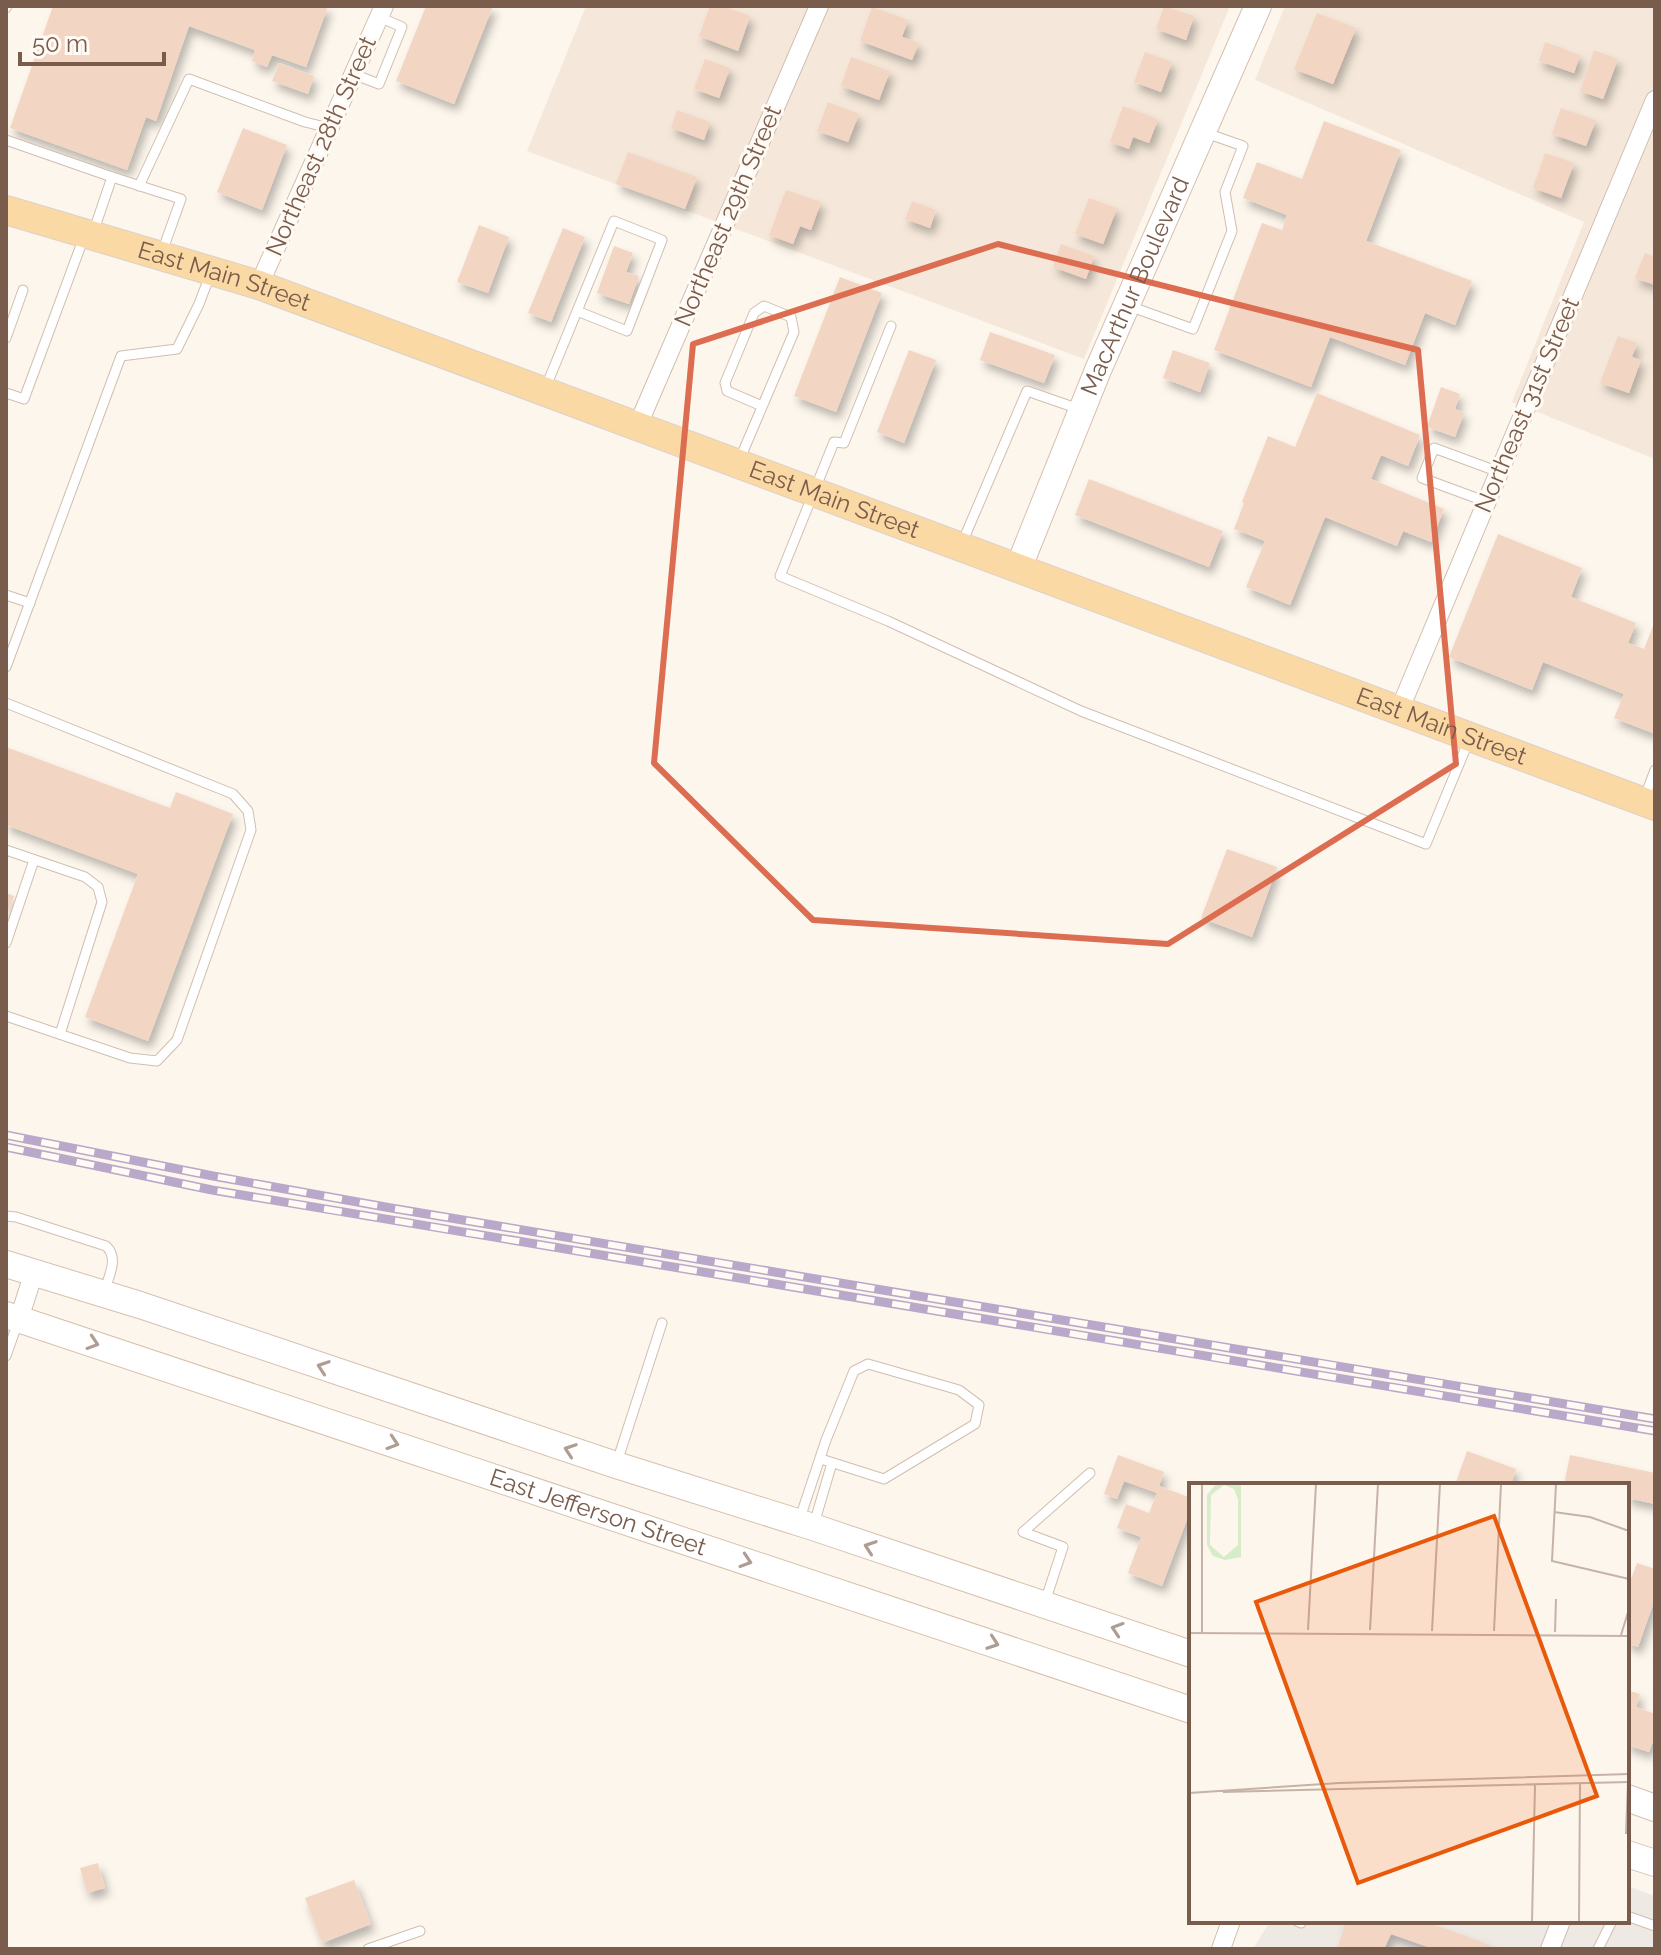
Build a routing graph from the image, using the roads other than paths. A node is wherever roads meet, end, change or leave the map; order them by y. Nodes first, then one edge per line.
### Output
1 (819, 6) edge
2 (1258, 6) edge
3 (381, 12) edge
4 (353, 74) junction
5 (1655, 100) edge
6 (329, 128) junction
7 (1203, 132) junction
8 (8, 141) edge
9 (6, 152) edge
10 (112, 177) junction
11 (139, 186) junction
12 (6, 210) edge
13 (88, 235) junction
14 (161, 256) junction
15 (212, 271) junction
16 (259, 285) junction
17 (23, 290) dead end
18 (1127, 305) junction
19 (577, 311) junction
20 (891, 326) dead end
21 (6, 338) edge
22 (543, 392) junction
23 (6, 393) edge
24 (762, 406) junction
25 (1082, 411) junction
26 (637, 427) junction
27 (737, 464) junction
28 (1499, 472) junction
29 (814, 493) junction
30 (1487, 502) junction
31 (960, 547) junction
32 (1018, 569) junction
33 (6, 595) edge
34 (30, 603) junction
35 (6, 667) edge
36 (6, 703) edge
37 (1399, 711) junction
38 (1470, 737) junction
39 (1655, 770) edge
40 (1649, 804) edge
41 (6, 850) edge
42 (34, 860) junction
43 (6, 943) edge
44 (6, 1016) edge
45 (60, 1034) junction
46 (6, 1216) edge
47 (6, 1264) edge
48 (34, 1272) junction
49 (104, 1293) junction
50 (13, 1317) edge
51 (662, 1323) dead end
52 (6, 1356) edge
53 (821, 1459) junction
54 (832, 1463) junction
55 (616, 1465) junction
56 (1090, 1473) dead end
57 (806, 1525) junction
58 (1043, 1605) junction
59 (1189, 1653) edge
60 (1154, 1698) junction
61 (1189, 1709) edge
62 (1189, 1726) edge
63 (1629, 1799) edge
64 (1655, 1808) edge
65 (1629, 1855) edge
66 (1655, 1863) edge
67 (1629, 1917) edge
68 (1230, 1923) edge
69 (1560, 1923) edge
70 (1611, 1923) edge
71 (1655, 1926) edge
72 (420, 1931) dead end
73 (368, 1949) edge
74 (1221, 1949) edge
75 (1550, 1949) edge
76 (1598, 1949) edge

1 - 26 street, Northeast 29th Street
2 - 7 main road, MacArthur Boulevard
3 - 4 street, Northeast 28th Street
3 - 4 lane
4 - 6 street, Northeast 28th Street
5 - 28 street, Northeast 31st Street
6 - 11 lane
6 - 16 street, Northeast 28th Street
7 - 18 main road, MacArthur Boulevard
7 - 18 lane
8 - 9 lane
8 - 10 lane
10 - 11 lane
10 - 13 lane
11 - 14 lane
12 - 13 main road, East Main Street
13 - 14 main road, East Main Street
13 - 23 lane
14 - 15 main road, East Main Street
15 - 16 main road, East Main Street
15 - 34 lane
16 - 22 main road, East Main Street
17 - 21 lane
18 - 25 main road, MacArthur Boulevard
19 - 19 lane
19 - 22 lane
20 - 29 lane
22 - 26 main road, East Main Street
24 - 24 lane
24 - 27 lane
25 - 31 lane
25 - 32 main road, MacArthur Boulevard
26 - 27 main road, East Main Street
27 - 29 main road, East Main Street
28 - 30 street, Northeast 31st Street
28 - 30 lane
29 - 31 main road, East Main Street
29 - 38 lane
30 - 37 street, Northeast 31st Street
31 - 32 main road, East Main Street
32 - 37 main road, East Main Street
33 - 34 lane
34 - 35 lane
36 - 45 lane
37 - 38 main road, East Main Street
38 - 40 main road, East Main Street
39 - 40 lane
41 - 42 lane
42 - 43 lane
42 - 45 lane
44 - 45 lane
46 - 49 lane
47 - 48 main road, East Jefferson Street
48 - 49 main road, East Jefferson Street
48 - 50 street
55 -> 49 main road, East Jefferson Street
50 - 52 lane
50 -> 60 main road, East Jefferson Street
51 - 55 lane
53 - 54 lane
53 - 54 lane
53 - 57 lane
54 - 57 lane
55 - 57 main road, East Jefferson Street
56 - 58 lane
58 -> 57 main road, East Jefferson Street
59 -> 58 main road, East Jefferson Street
60 - 61 main road, East Jefferson Street
60 - 62 main road
63 - 64 main road
65 - 66 main road
67 - 71 lane
68 - 74 street
69 - 75 street
70 - 76 lane
72 - 73 lane

